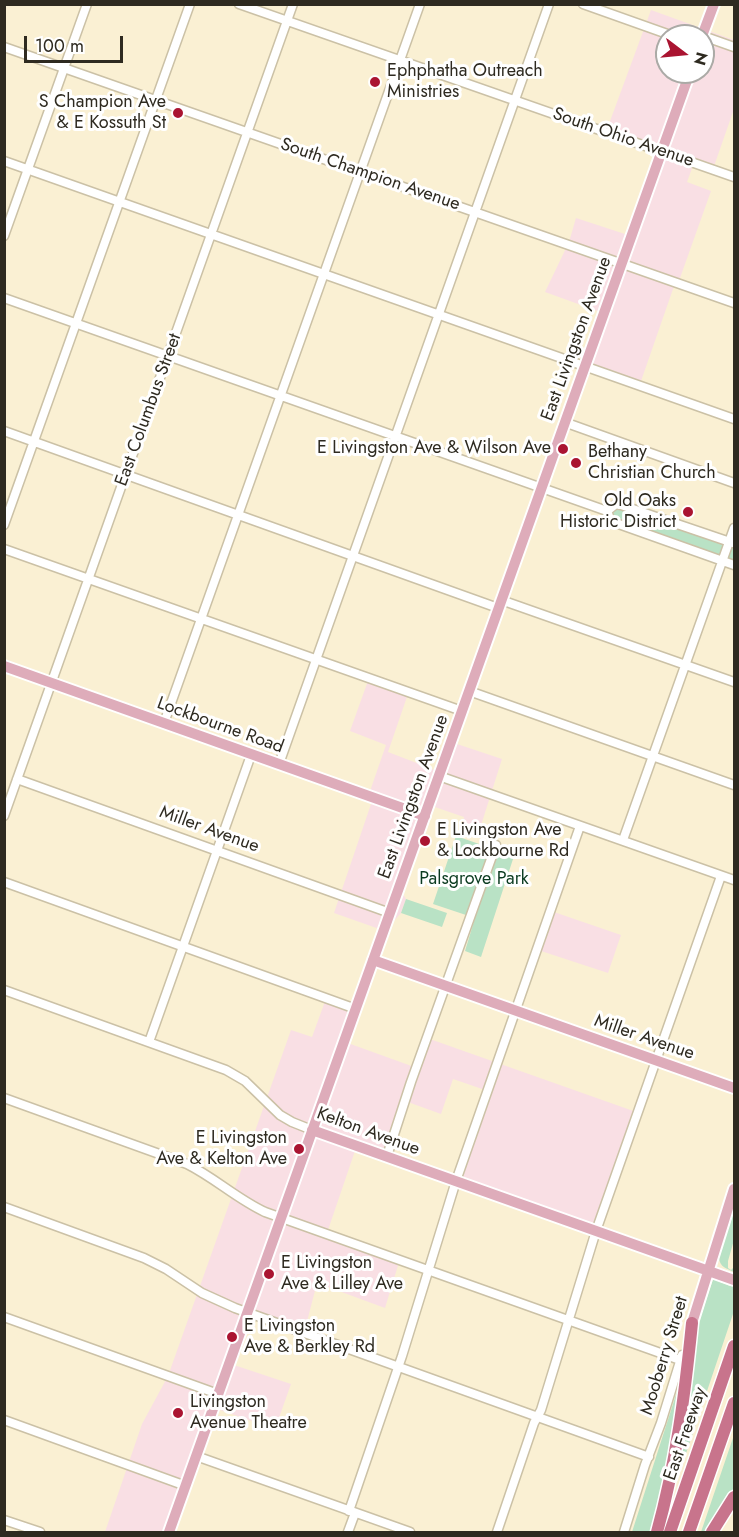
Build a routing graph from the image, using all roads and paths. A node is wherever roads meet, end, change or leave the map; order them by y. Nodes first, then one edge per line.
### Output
1 (87, 4) edge
2 (190, 4) edge
3 (239, 4) edge
4 (293, 4) edge
5 (420, 4) edge
6 (549, 4) edge
7 (583, 4) edge
8 (714, 4) edge
9 (287, 21) junction
10 (706, 24) edge
11 (655, 30) edge
12 (715, 40) edge
13 (4, 47) edge
14 (735, 47) edge
15 (400, 60) junction
16 (65, 69) junction
17 (686, 84) edge
18 (155, 100) junction
19 (515, 101) junction
20 (247, 132) junction
21 (661, 152) junction
22 (4, 161) edge
23 (28, 170) junction
24 (361, 172) junction
25 (735, 177) edge
26 (119, 202) junction
27 (475, 212) junction
28 (211, 234) junction
29 (4, 236) edge
30 (621, 263) junction
31 (324, 274) junction
32 (4, 298) edge
33 (735, 303) edge
34 (439, 315) junction
35 (76, 322) junction
36 (168, 355) junction
37 (584, 366) junction
38 (281, 395) junction
39 (735, 419) edge
40 (564, 422) junction
41 (4, 431) edge
42 (396, 435) junction
43 (34, 441) junction
44 (126, 474) junction
45 (735, 483) edge
46 (541, 488) junction
47 (607, 511) junction
48 (238, 515) junction
49 (4, 525) edge
50 (735, 528) edge
51 (732, 543) edge
52 (4, 549) edge
53 (353, 556) junction
54 (723, 561) junction
55 (735, 565) edge
56 (89, 578) junction
57 (500, 604) junction
58 (201, 619) junction
59 (316, 660) junction
60 (686, 665) junction
61 (4, 666) edge
62 (735, 682) edge
63 (52, 683) junction
64 (469, 691) junction
65 (462, 711) junction
66 (164, 723) junction
67 (252, 754) junction
68 (653, 756) junction
69 (279, 764) junction
70 (439, 776) junction
71 (17, 779) junction
72 (735, 785) edge
73 (6, 804) edge
74 (4, 816) edge
75 (425, 816) junction
76 (580, 826) junction
77 (623, 840) junction
78 (496, 845) dead end
79 (218, 851) junction
80 (721, 876) junction
81 (735, 880) edge
82 (4, 882) edge
83 (390, 913) junction
84 (184, 947) junction
85 (373, 960) junction
86 (446, 986) junction
87 (4, 990) edge
88 (356, 1008) junction
89 (516, 1010) junction
90 (149, 1042) junction
91 (656, 1060) junction
92 (735, 1088) edge
93 (4, 1098) edge
94 (312, 1130) junction
95 (387, 1156) junction
96 (456, 1181) junction
97 (735, 1189) edge
98 (4, 1208) edge
99 (281, 1217) junction
100 (596, 1231) junction
101 (429, 1270) junction
102 (709, 1271) junction
103 (731, 1279) edge
104 (247, 1312) junction
105 (4, 1317) edge
106 (568, 1320) junction
107 (692, 1323) junction
108 (735, 1346) edge
109 (680, 1360) junction
110 (398, 1367) junction
111 (218, 1394) junction
112 (735, 1403) edge
113 (537, 1417) junction
114 (4, 1420) edge
115 (196, 1456) junction
116 (649, 1457) junction
117 (186, 1486) junction
118 (735, 1497) edge
119 (352, 1512) junction
120 (4, 1520) edge
121 (40, 1533) edge
122 (169, 1533) edge
123 (348, 1533) edge
124 (410, 1533) edge
125 (497, 1533) edge
126 (624, 1533) edge
127 (657, 1533) edge
128 (670, 1533) edge
129 (689, 1533) edge
130 (712, 1533) edge

1 - 16 street
2 - 18 street
3 - 9 street, South Ohio Avenue
4 - 9 street, East Columbus Street
5 - 15 street
6 - 19 street
7 - 11 street
8 - 10 main road
9 - 15 street, South Ohio Avenue
9 - 20 street, East Columbus Street
12 - 14 street
13 - 16 street, South Champion Avenue
15 - 19 street, South Ohio Avenue
15 - 24 street
16 - 18 street, South Champion Avenue
16 - 23 street
17 - 21 main road, East Livingston Avenue
18 - 20 street, South Champion Avenue
18 - 26 street
19 - 21 street, South Ohio Avenue
19 - 27 street
20 - 24 street, South Champion Avenue
20 - 28 street, East Columbus Street
21 - 25 street, South Ohio Avenue
21 - 30 main road, East Livingston Avenue
22 - 23 street
23 - 26 street
23 - 29 street
24 - 27 street, South Champion Avenue
24 - 31 street
26 - 28 street
26 - 35 street
27 - 30 street, South Champion Avenue
27 - 34 street
28 - 31 street
28 - 36 street, East Columbus Street
30 - 33 street, South Champion Avenue
30 - 37 main road, East Livingston Avenue
31 - 34 street
31 - 38 street
32 - 35 street
34 - 37 street
34 - 42 street
35 - 36 street
35 - 43 street
36 - 38 street
36 - 44 street, East Columbus Street
37 - 39 street
37 - 40 main road, East Livingston Avenue
38 - 42 street
38 - 48 street
40 - 45 street
40 - 46 main road, East Livingston Avenue
41 - 43 street
42 - 46 street
42 - 53 street
43 - 44 street
43 - 49 street
44 - 48 street
44 - 56 street, East Columbus Street
46 - 47 street
46 - 57 main road, East Livingston Avenue
47 - 51 street
47 - 54 street
48 - 53 street
48 - 58 street
50 - 51 street
51 - 54 street
52 - 56 street
53 - 57 street
53 - 59 street
54 - 55 street
54 - 60 street
56 - 58 street
56 - 63 street, East Columbus Street
57 - 60 street
57 - 64 main road, East Livingston Avenue
58 - 59 street
58 - 66 street
59 - 65 street
59 - 69 street
60 - 62 street
60 - 68 street
61 - 63 main road, Lockbourne Road
63 - 66 main road, Lockbourne Road
63 - 71 street, East Columbus Street
64 - 65 main road, East Livingston Avenue
64 - 68 street
65 - 70 main road, East Livingston Avenue
66 - 67 main road, Lockbourne Road
67 - 69 main road, Lockbourne Road
67 - 79 street
68 - 72 street
68 - 77 street
69 - 75 main road, Lockbourne Road
70 - 75 main road, East Livingston Avenue
70 - 76 street
71 - 73 street, East Columbus Street
71 - 79 street, Miller Avenue
73 - 74 street, East Columbus Street
75 - 83 main road, East Livingston Avenue
76 - 77 street
76 - 89 street
77 - 80 street
78 - 86 street
79 - 83 street, Miller Avenue
79 - 84 street
80 - 81 street
80 - 91 street
82 - 84 street
83 - 85 main road, East Livingston Avenue
84 - 88 street
84 - 90 street
85 - 86 main road, Miller Avenue
85 - 88 main road, East Livingston Avenue
86 - 89 main road, Miller Avenue
86 - 95 street
87 - 90 street, Kelton Avenue
88 - 94 main road, East Livingston Avenue
89 - 91 main road, Miller Avenue
89 - 96 street
90 - 94 street, Kelton Avenue
91 - 92 main road, Miller Avenue
91 - 100 street
93 - 99 street
94 - 95 main road, Kelton Avenue
94 - 99 main road, East Livingston Avenue
95 - 96 main road, Kelton Avenue
96 - 100 main road, Kelton Avenue
96 - 101 street
97 - 102 main road, Mooberry Street
98 - 104 street
99 - 101 street
99 - 104 main road, East Livingston Avenue
100 - 102 main road, Kelton Avenue
100 - 106 street
101 - 106 street
101 - 110 street
102 - 103 main road, Kelton Avenue
102 - 107 main road, Mooberry Street
104 - 110 street
104 - 111 main road, East Livingston Avenue
105 - 111 street
106 - 109 street
106 - 113 street
107 - 109 street, Mooberry Street
107 - 127 highway
108 - 128 highway, East Freeway
109 - 116 street, Mooberry Street
110 - 113 street
110 - 119 street
111 - 115 main road, East Livingston Avenue
112 - 129 highway, East Freeway
113 - 116 street
113 - 125 street
114 - 117 street
115 - 117 main road, East Livingston Avenue
115 - 119 street
116 - 126 street, Mooberry Street
117 - 122 main road, East Livingston Avenue
118 - 130 highway
119 - 123 street
119 - 124 street
120 - 121 street

